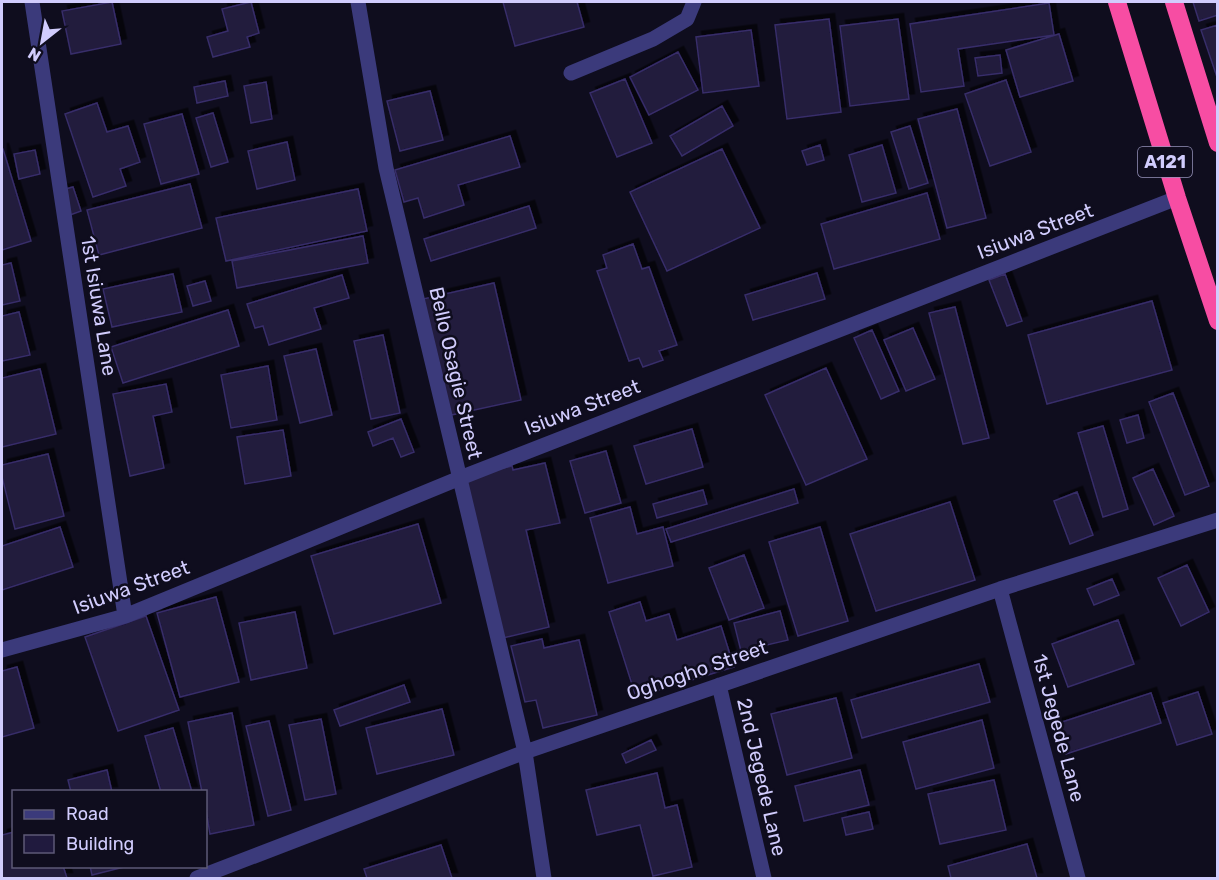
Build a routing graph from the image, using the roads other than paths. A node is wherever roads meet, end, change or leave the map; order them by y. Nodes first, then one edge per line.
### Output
1 (32, 2) edge
2 (358, 2) edge
3 (694, 2) edge
4 (1117, 2) edge
5 (1174, 2) edge
6 (571, 73) dead end
7 (1218, 143) edge
8 (1176, 198) junction
9 (1218, 321) edge
10 (460, 478) junction
11 (1218, 520) edge
12 (1000, 589) junction
13 (125, 616) junction
14 (2, 650) edge
15 (719, 685) junction
16 (525, 752) junction
17 (197, 879) edge
18 (544, 879) edge
19 (764, 879) edge
20 (1078, 879) edge

1 - 13 street, 1st Isiuwa Lane
2 - 10 street, Bello Osagie Street
3 - 6 street
4 - 8 highway, A121
5 - 7 highway, A121
8 - 9 highway, A121
8 - 10 street, Isiuwa Street
10 - 13 street, Isiuwa Street
10 - 16 street, Bello Osagie Street
11 - 12 street, Oghogho Street
12 - 15 street, Oghogho Street
12 - 20 street, 1st Jegede Lane
13 - 14 street, Isiuwa Street
15 - 16 street, Oghogho Street
15 - 19 street, 2nd Jegede Lane
16 - 17 street, Oghogho Street
16 - 18 street, Bello Osagie Street

